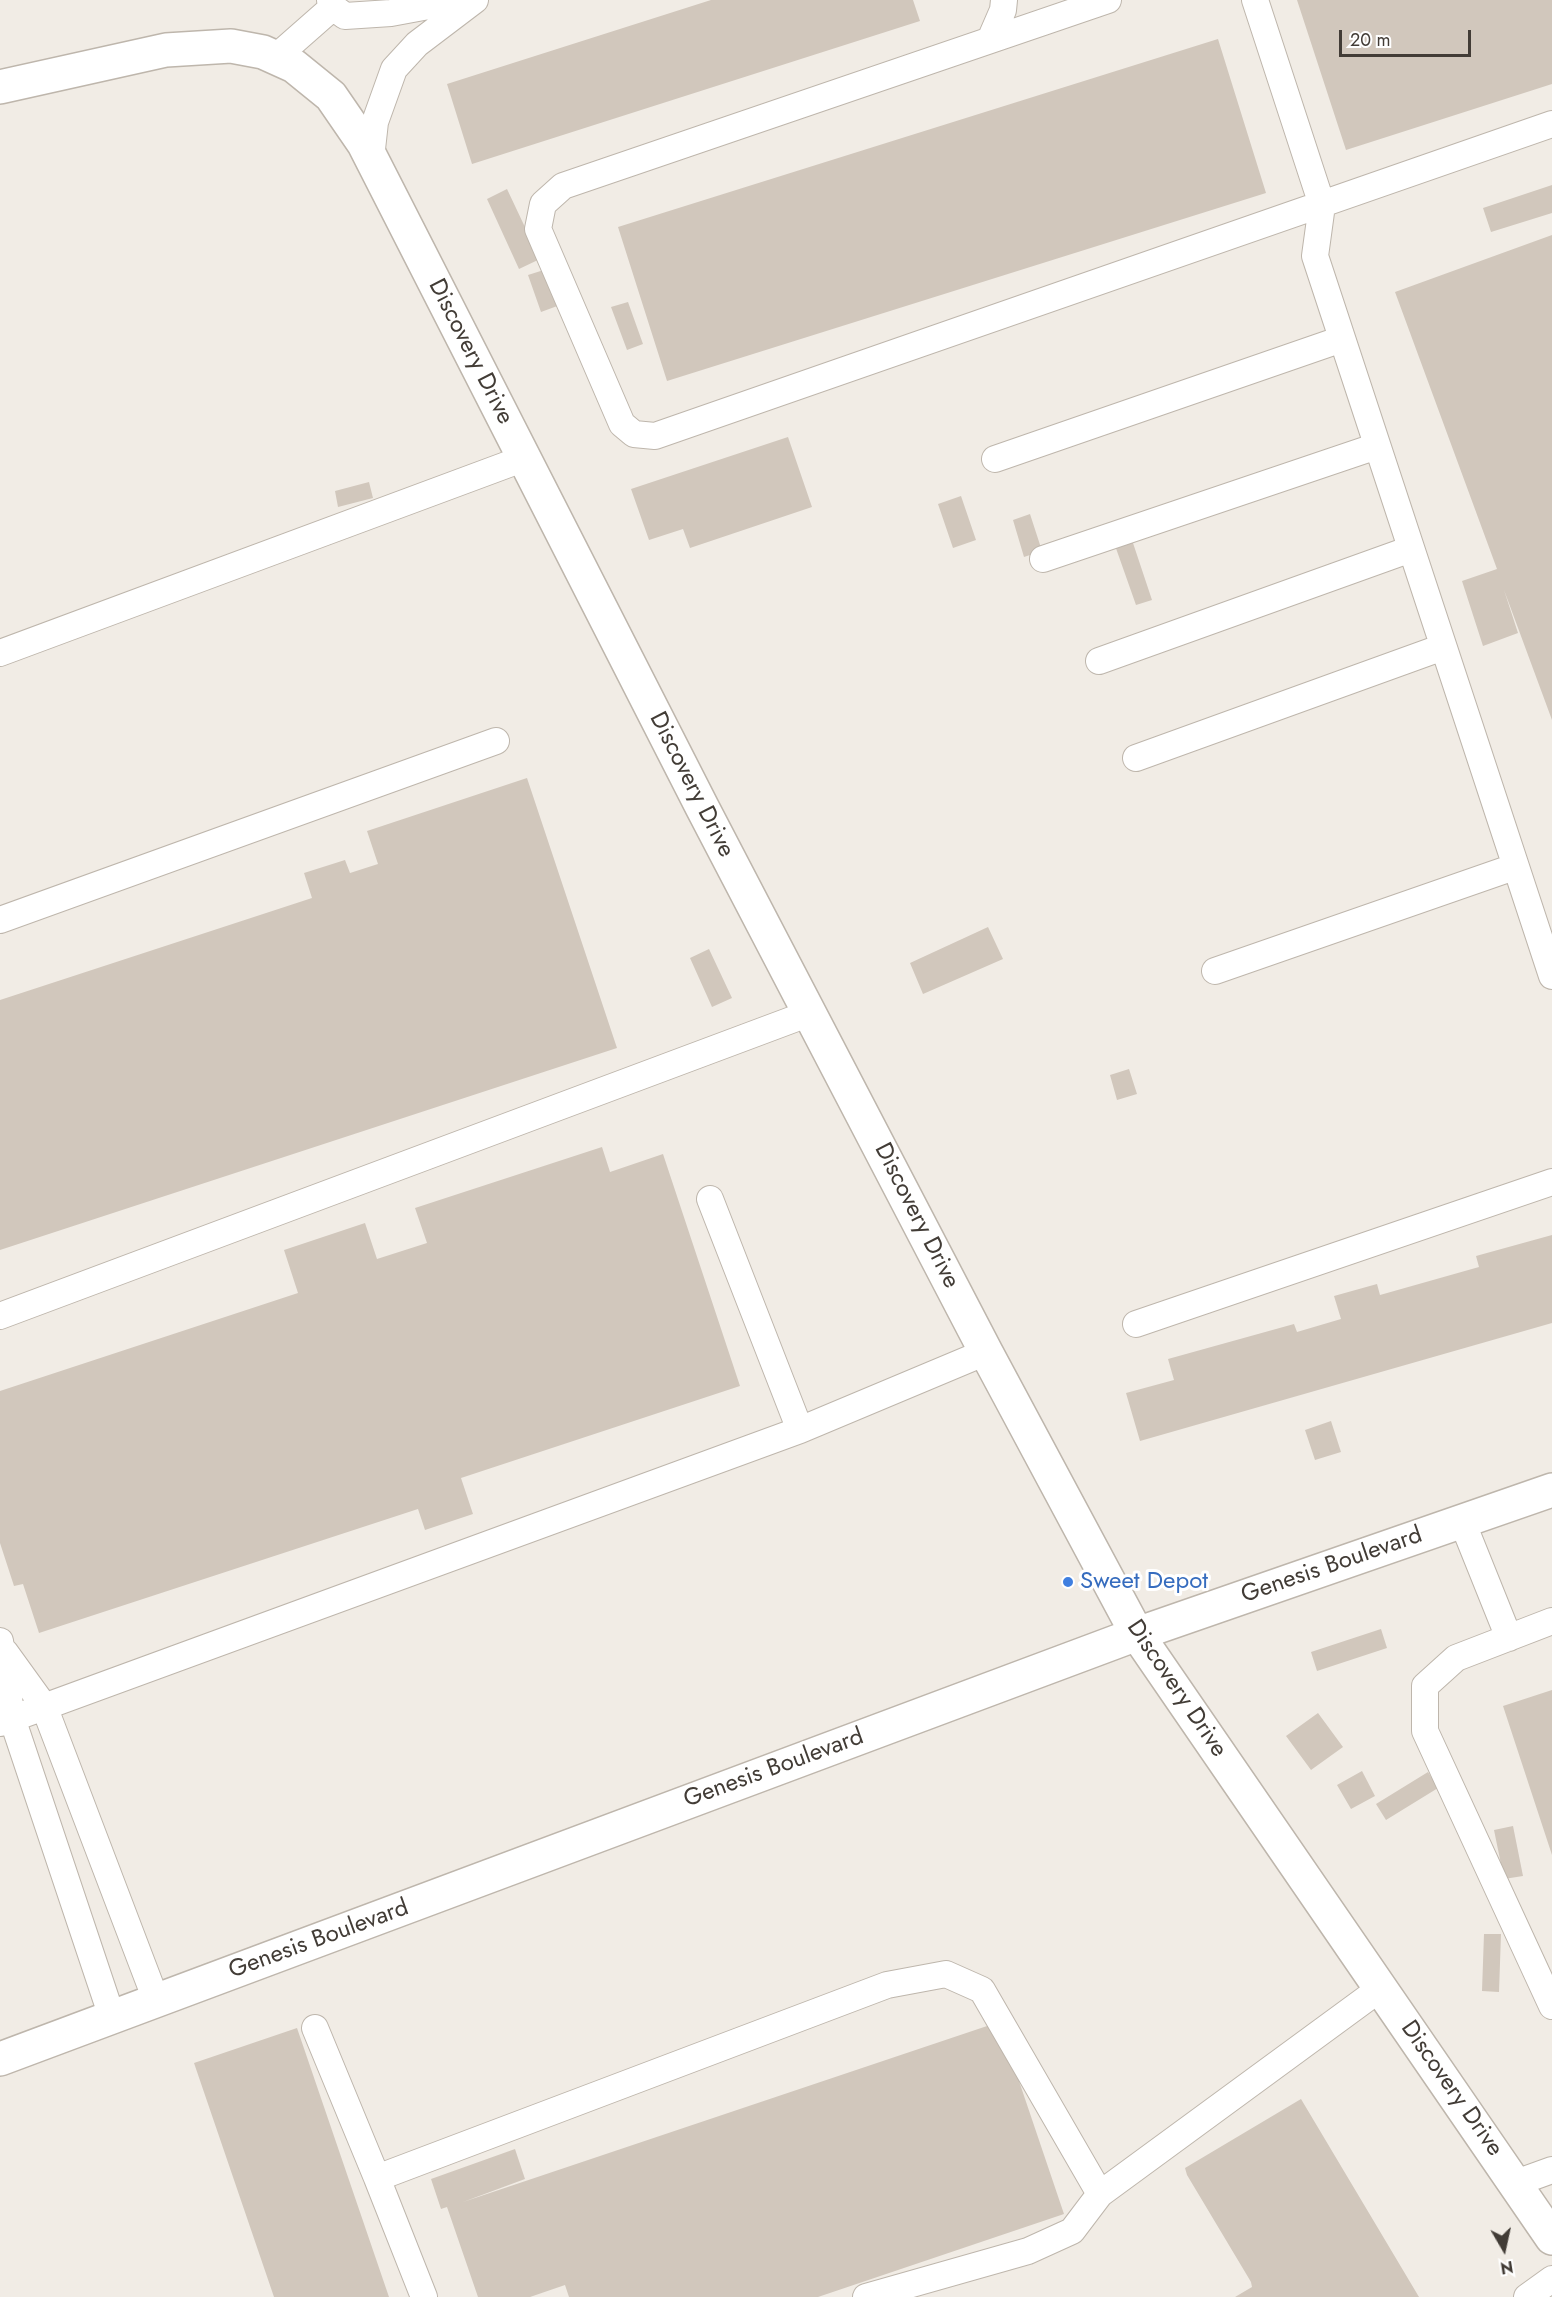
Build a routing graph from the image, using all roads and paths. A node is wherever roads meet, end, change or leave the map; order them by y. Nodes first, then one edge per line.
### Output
1 (461, 0) edge
2 (475, 0) edge
3 (1004, 0) edge
4 (1108, 0) edge
5 (1255, 0) edge
6 (331, 4) edge
7 (990, 40) junction
8 (275, 58) junction
9 (0, 87) edge
10 (1552, 124) edge
11 (368, 151) junction
12 (1322, 205) junction
13 (1342, 339) junction
14 (1377, 446) junction
15 (525, 458) junction
16 (995, 459) dead end
17 (1411, 549) junction
18 (1043, 560) dead end
19 (1443, 647) junction
20 (0, 653) edge
21 (1099, 661) dead end
22 (496, 741) dead end
23 (1136, 758) dead end
24 (1514, 867) junction
25 (0, 920) edge
26 (1215, 971) dead end
27 (1552, 976) edge
28 (810, 1013) junction
29 (1552, 1182) edge
30 (711, 1199) dead end
31 (0, 1316) edge
32 (1136, 1324) dead end
33 (986, 1352) junction
34 (800, 1430) junction
35 (1552, 1490) edge
36 (1462, 1521) junction
37 (1552, 1621) edge
38 (1137, 1634) junction
39 (1509, 1638) junction
40 (2, 1645) edge
41 (44, 1706) junction
42 (6, 1720) edge
43 (1381, 1988) junction
44 (156, 2001) junction
45 (1552, 2006) edge
46 (112, 2017) junction
47 (315, 2028) dead end
48 (0, 2059) edge
49 (1552, 2170) edge
50 (377, 2178) junction
51 (1516, 2183) junction
52 (1100, 2194) junction
53 (1552, 2238) edge
54 (1552, 2279) edge
55 (424, 2297) edge
56 (866, 2297) edge
57 (1527, 2297) edge

1 - 6 lane
2 - 11 lane
3 - 7 lane
4 - 7 lane
5 - 12 lane
6 - 8 lane
7 - 12 lane
8 - 9 street, Discovery Drive
8 - 11 street, Discovery Drive
10 - 12 lane
11 - 15 street, Discovery Drive
12 - 13 lane
13 - 14 lane
13 - 16 lane
14 - 17 lane
14 - 18 lane
15 - 20 lane
15 - 28 street, Discovery Drive
17 - 19 lane
17 - 21 lane
19 - 23 lane
19 - 24 lane
22 - 25 lane
24 - 26 lane
24 - 27 lane
28 - 31 lane
28 - 33 street, Discovery Drive
29 - 32 lane
30 - 34 lane
33 - 34 lane
33 - 38 street, Discovery Drive
34 - 41 lane
35 - 36 street, Genesis Boulevard
36 - 38 street, Genesis Boulevard
36 - 39 lane
37 - 39 lane
38 - 43 street, Discovery Drive
38 - 44 street, Genesis Boulevard
39 - 45 lane
40 - 41 lane
40 - 42 lane
41 - 42 lane
41 - 44 lane
42 - 46 lane
43 - 51 street, Discovery Drive
43 - 52 lane
44 - 46 street, Genesis Boulevard
46 - 48 street, Genesis Boulevard
47 - 50 lane
49 - 51 lane
50 - 52 lane
50 - 55 lane
51 - 53 street, Discovery Drive
52 - 56 lane
54 - 57 lane

